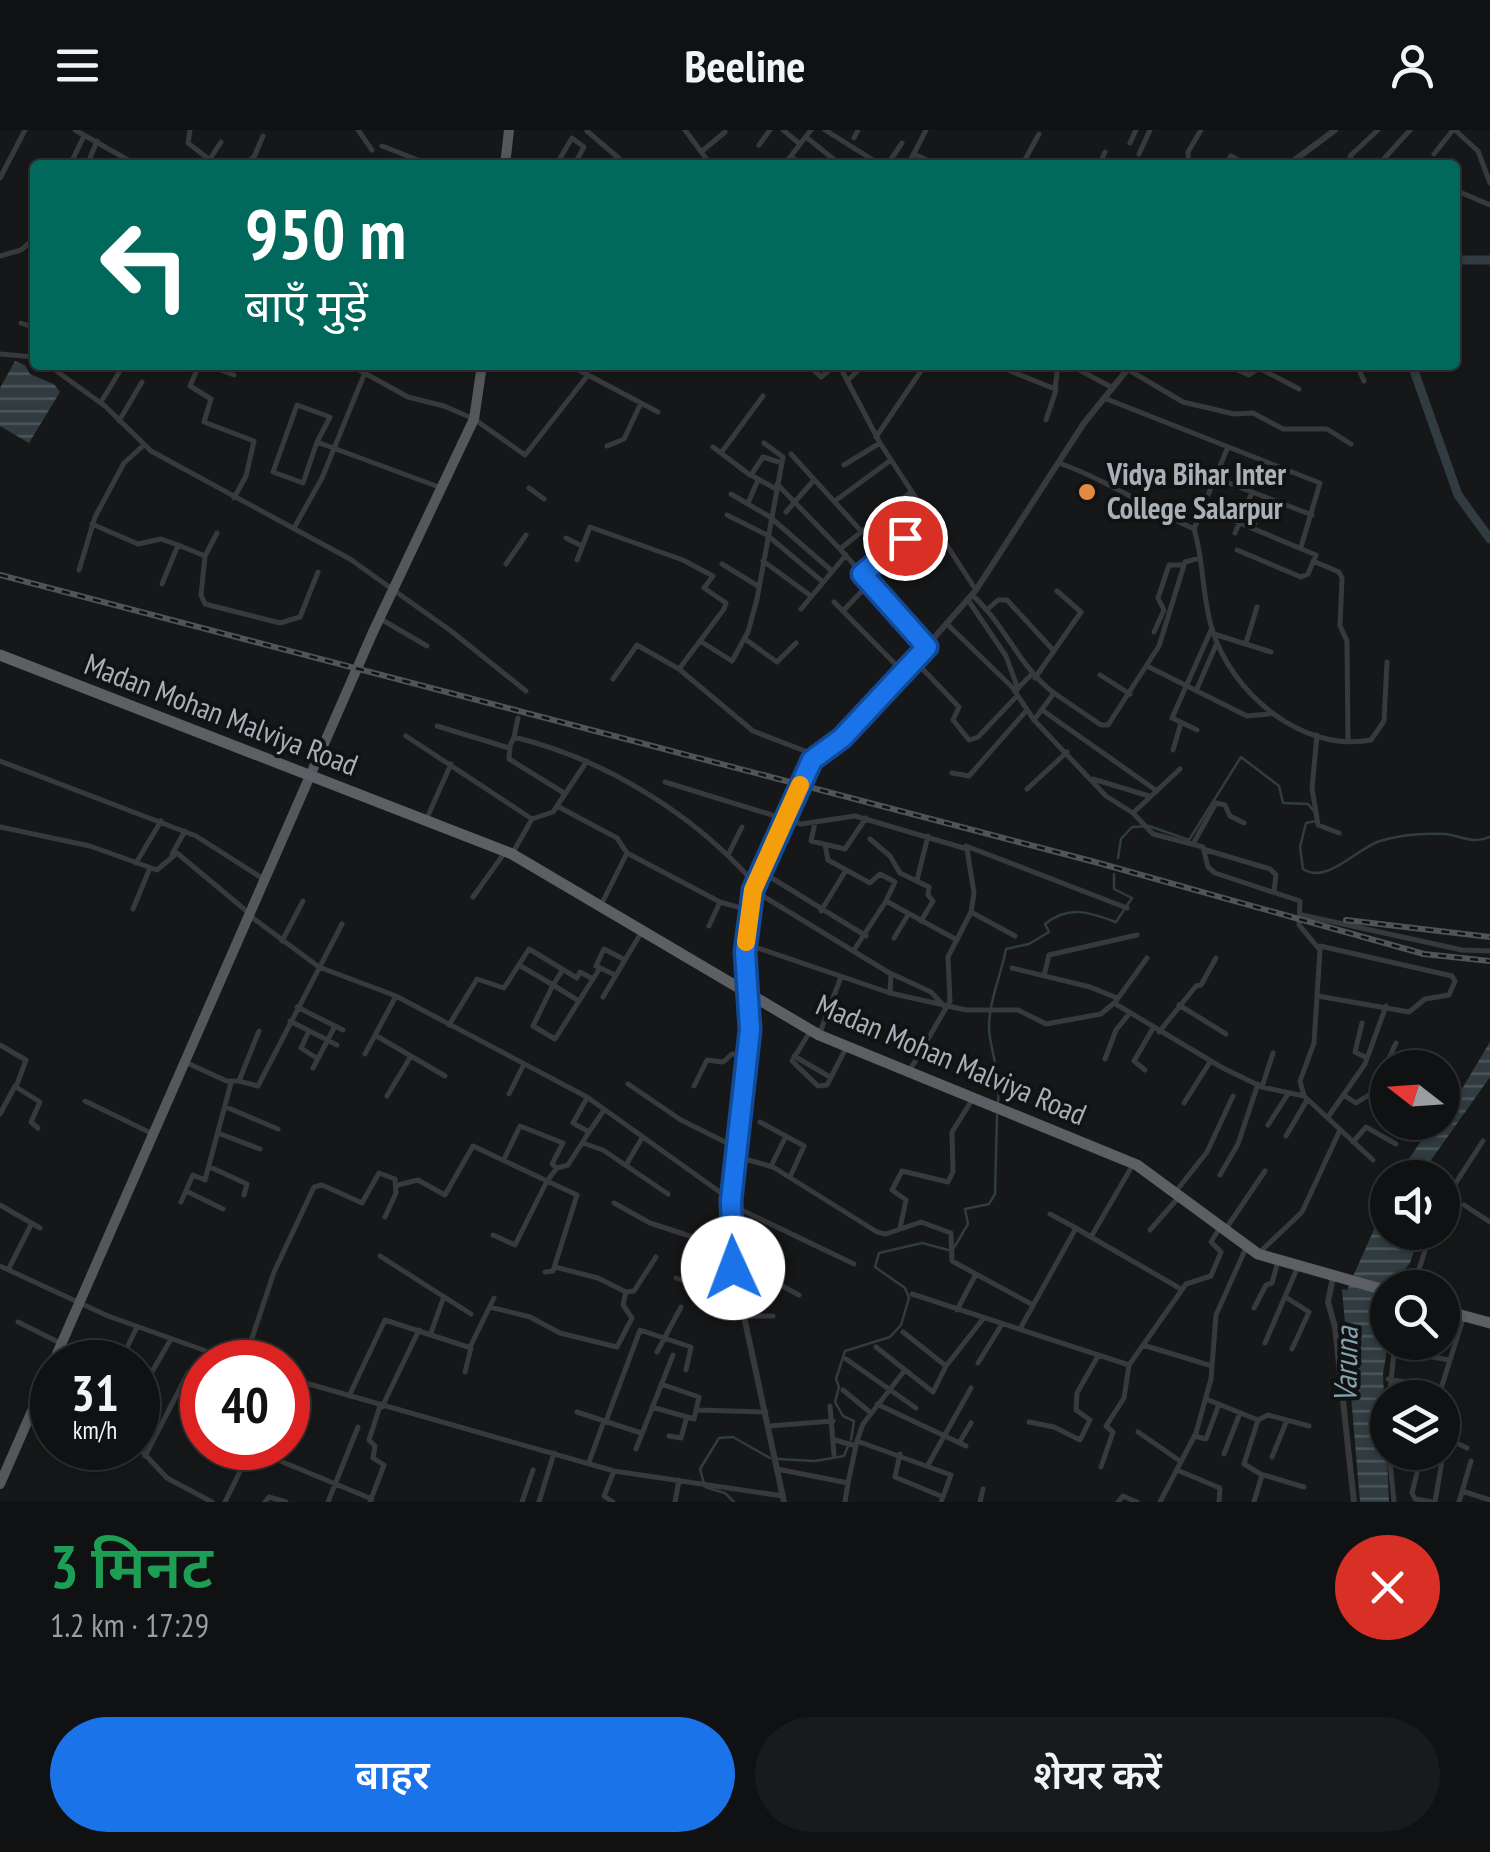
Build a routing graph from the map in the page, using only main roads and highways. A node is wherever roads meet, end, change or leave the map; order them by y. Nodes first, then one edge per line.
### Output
1 (510, 130) edge
2 (506, 160) edge
3 (481, 370) edge
4 (0, 658) edge
5 (311, 778) junction
6 (508, 854) junction
7 (750, 999) junction
8 (845, 1050) junction
9 (992, 1106) junction
10 (1008, 1112) junction
11 (1177, 1194) junction
12 (1252, 1253) junction
13 (1332, 1276) junction
14 (1370, 1286) edge
15 (1460, 1315) edge
16 (1490, 1323) edge
17 (61, 1340) edge
18 (30, 1420) edge
19 (0, 1484) edge

1 - 2 main road
3 - 5 main road
4 - 5 highway
5 - 6 highway
5 - 6 highway, Madan Mohan Malviya Road
5 - 17 main road
6 - 7 highway
6 - 7 highway, Madan Mohan Malviya Road
7 - 8 highway, Madan Mohan Malviya Road
8 - 9 highway, Madan Mohan Malviya Road
8 - 9 highway, Madan Mohan Malviya Road
9 - 10 highway, Madan Mohan Malviya Road
10 - 11 highway, Madan Mohan Malviya Road
10 - 11 highway, Madan Mohan Malviya Road
11 - 12 highway, Madan Mohan Malviya Road
12 - 13 highway, Madan Mohan Malviya Road
12 - 13 highway, Madan Mohan Malviya Road
13 - 14 highway, Madan Mohan Malviya Road
15 - 16 highway
18 - 19 main road

